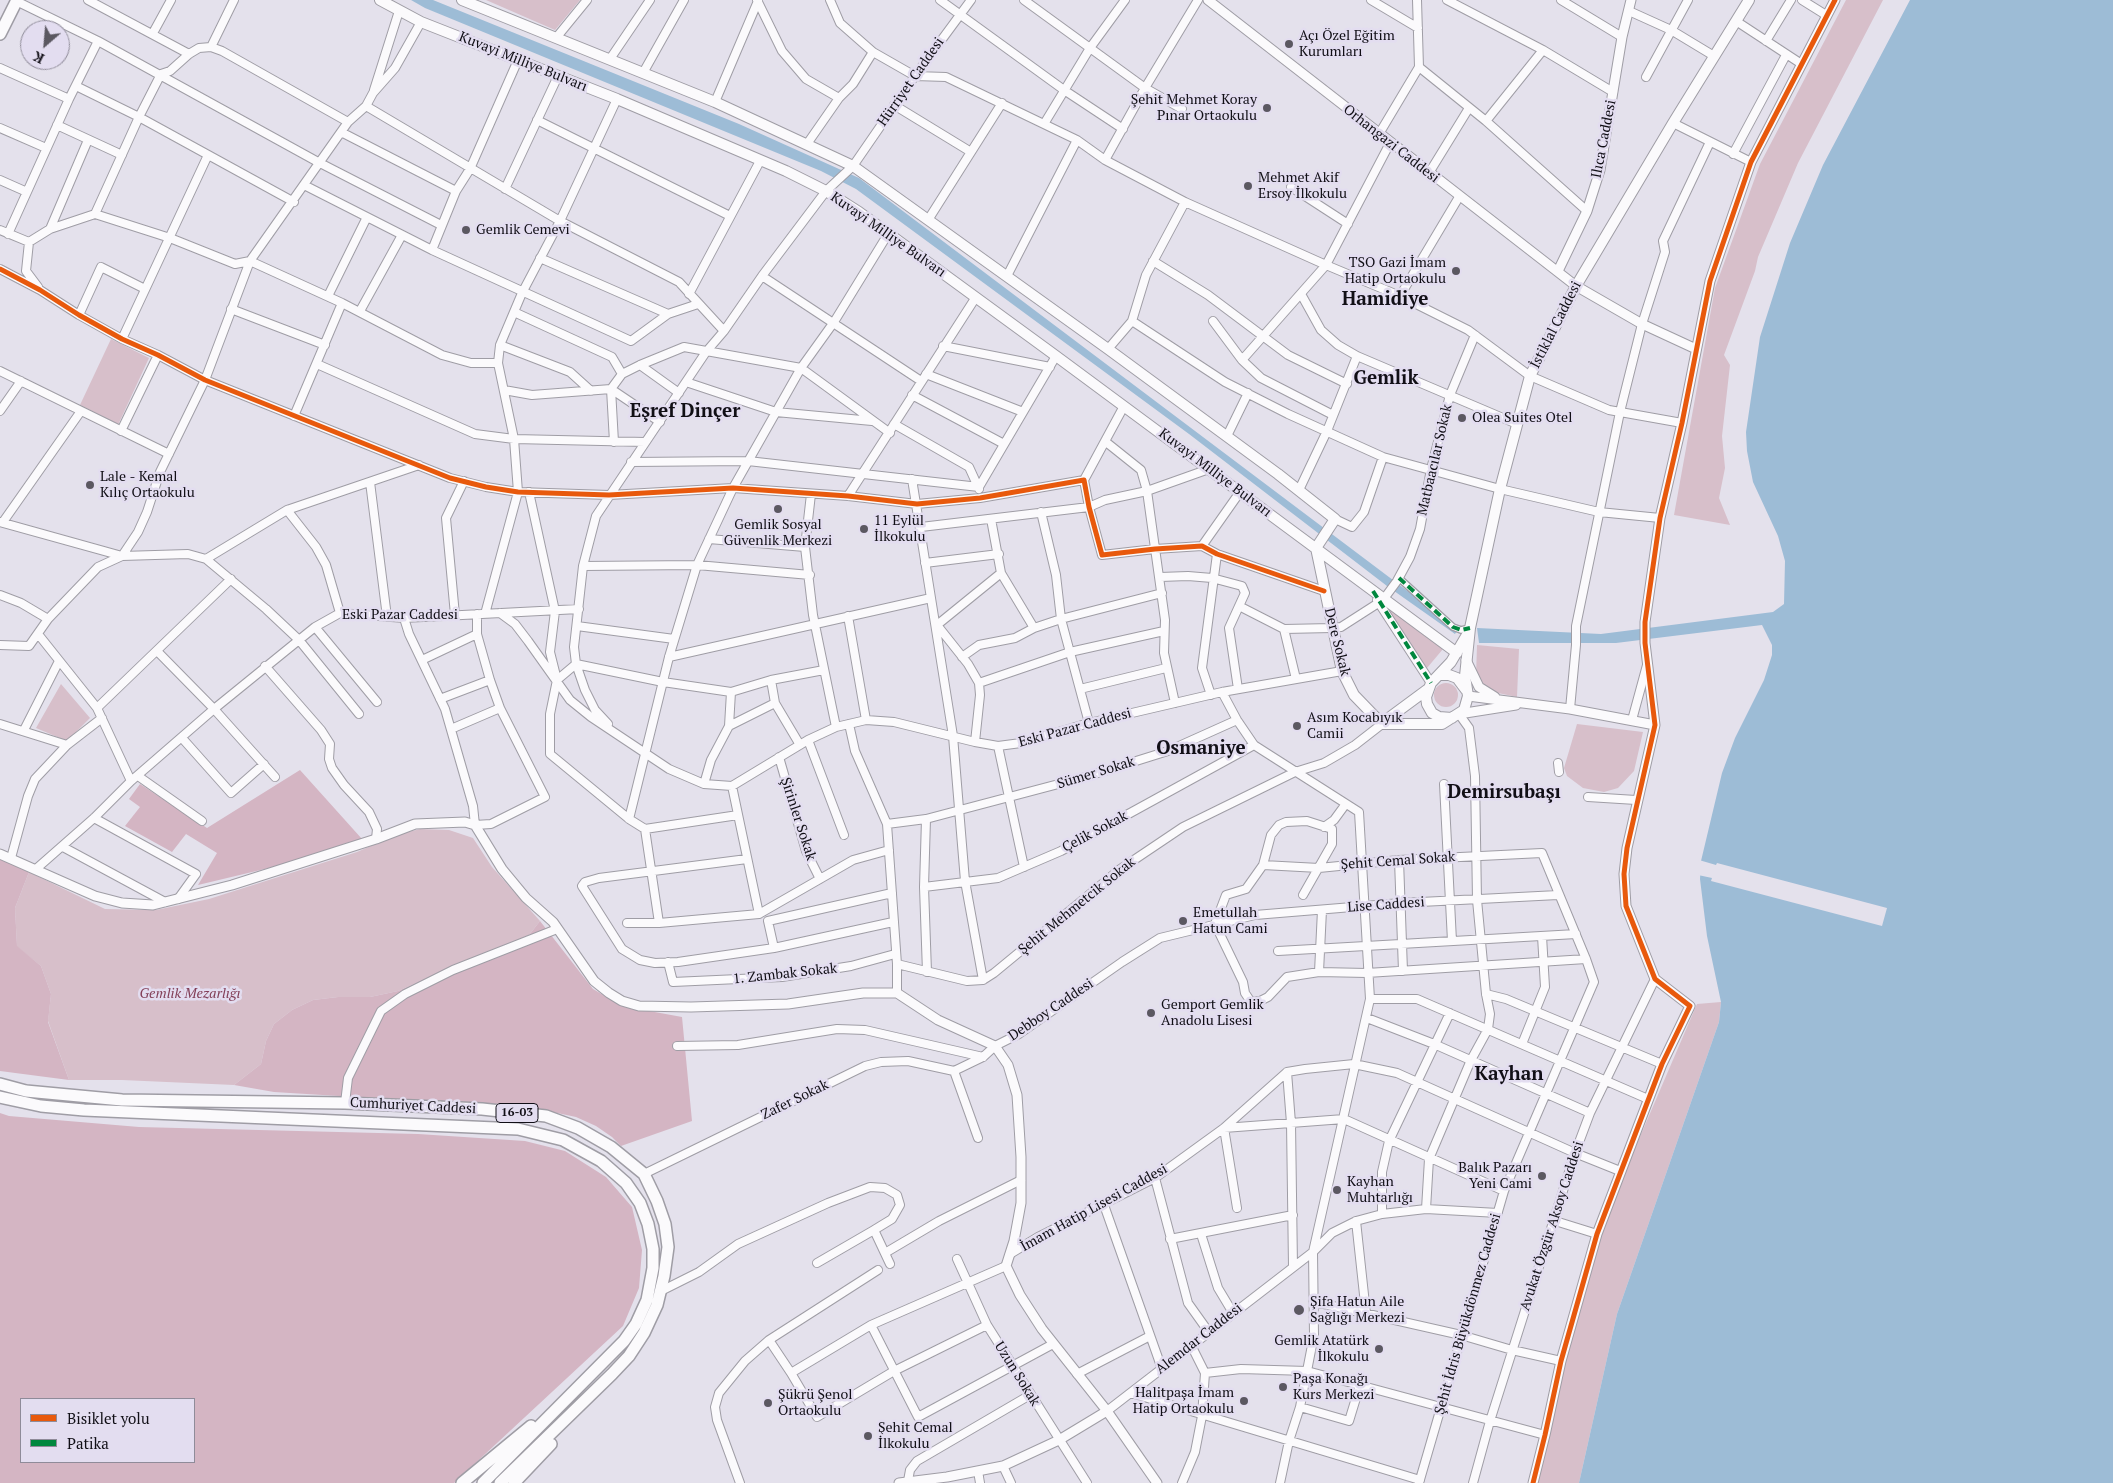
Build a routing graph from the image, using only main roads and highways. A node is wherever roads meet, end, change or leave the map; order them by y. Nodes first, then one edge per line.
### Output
1 (16, 0) edge
2 (380, 0) edge
3 (462, 0) edge
4 (1749, 0) edge
5 (0, 34) edge
6 (1319, 544) junction
7 (1468, 637) junction
8 (1457, 653) junction
9 (1432, 682) junction
10 (1467, 693) junction
11 (1459, 714) junction
12 (1382, 724) junction
13 (0, 1084) edge
14 (0, 1097) edge
15 (579, 1387) junction
16 (590, 1396) junction
17 (462, 1483) edge
18 (483, 1483) edge
19 (500, 1483) edge
20 (514, 1483) edge

1 - 5 main road
2 - 6 main road, Kuvayi Milliye Bulvarı
3 - 6 main road
4 - 7 main road, İstiklal Caddesi
6 - 8 main road, Kuvayi Milliye Bulvarı
6 - 12 main road, Dere Sokak
7 - 8 main road
7 - 10 main road, İstiklal Caddesi
8 - 9 main road
9 - 10 main road
9 - 11 main road
9 - 12 main road
10 - 11 main road
11 - 12 main road
13 - 16 main road, Cumhuriyet Caddesi / 16-03
14 - 15 main road, Cumhuriyet Caddesi / 16-03
15 - 17 main road
15 - 18 main road, Cumhuriyet Caddesi / 16-03
16 - 19 main road, Cumhuriyet Caddesi / 16-03
16 - 20 main road

